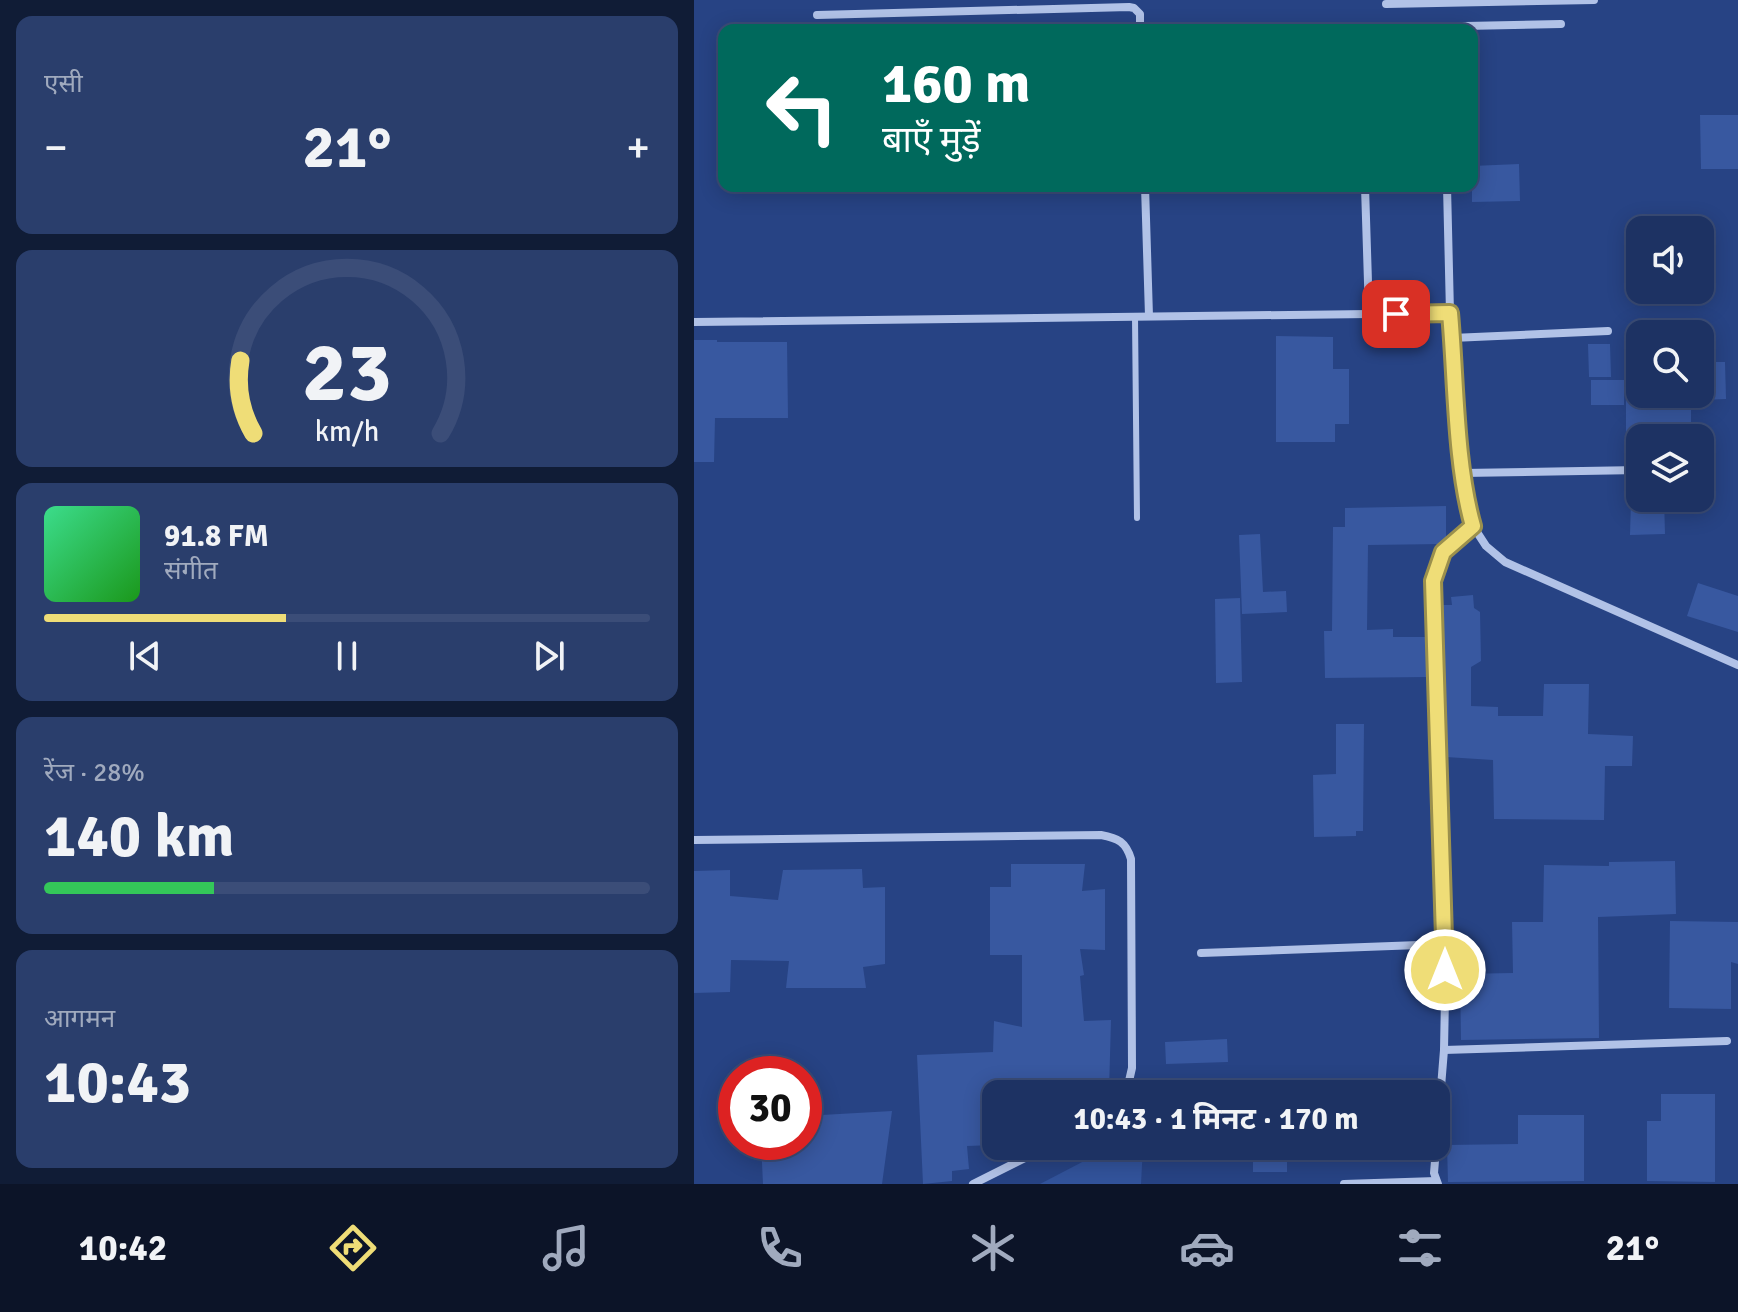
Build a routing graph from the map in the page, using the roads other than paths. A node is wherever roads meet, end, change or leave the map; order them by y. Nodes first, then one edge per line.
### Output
1 (955, 0) edge
2 (1594, 0) edge
3 (1386, 4) dead end
4 (955, 11) junction
5 (817, 15) dead end
6 (1140, 24) edge
7 (1561, 24) dead end
8 (1478, 26) edge
9 (1145, 192) edge
10 (1365, 192) edge
11 (1447, 192) edge
12 (1450, 313) junction
13 (1369, 314) junction
14 (1149, 316) junction
15 (1135, 317) junction
16 (694, 322) edge
17 (1608, 331) dead end
18 (1452, 338) junction
19 (1626, 470) edge
20 (1463, 473) junction
21 (1137, 518) dead end
22 (1473, 526) junction
23 (1738, 665) edge
24 (694, 840) edge
25 (1446, 944) junction
26 (1201, 953) dead end
27 (1727, 1041) dead end
28 (1444, 1050) junction
29 (1129, 1080) edge
30 (1021, 1160) edge
31 (1437, 1183) edge
32 (973, 1184) edge
33 (1344, 1184) edge

1 - 4 street
2 - 3 street
4 - 5 street
4 - 6 street
7 - 8 street
9 - 14 street
10 - 13 street
11 - 12 street
12 - 13 street
12 - 18 street
13 - 14 street
14 - 15 street
15 - 16 street
15 - 21 lane
17 - 18 street
18 - 20 street
19 - 20 street
20 - 22 street
22 - 23 street
22 - 25 street
24 - 29 street
25 - 26 street
25 - 28 street
27 - 28 street
28 - 31 street
30 - 32 street
31 - 33 street

